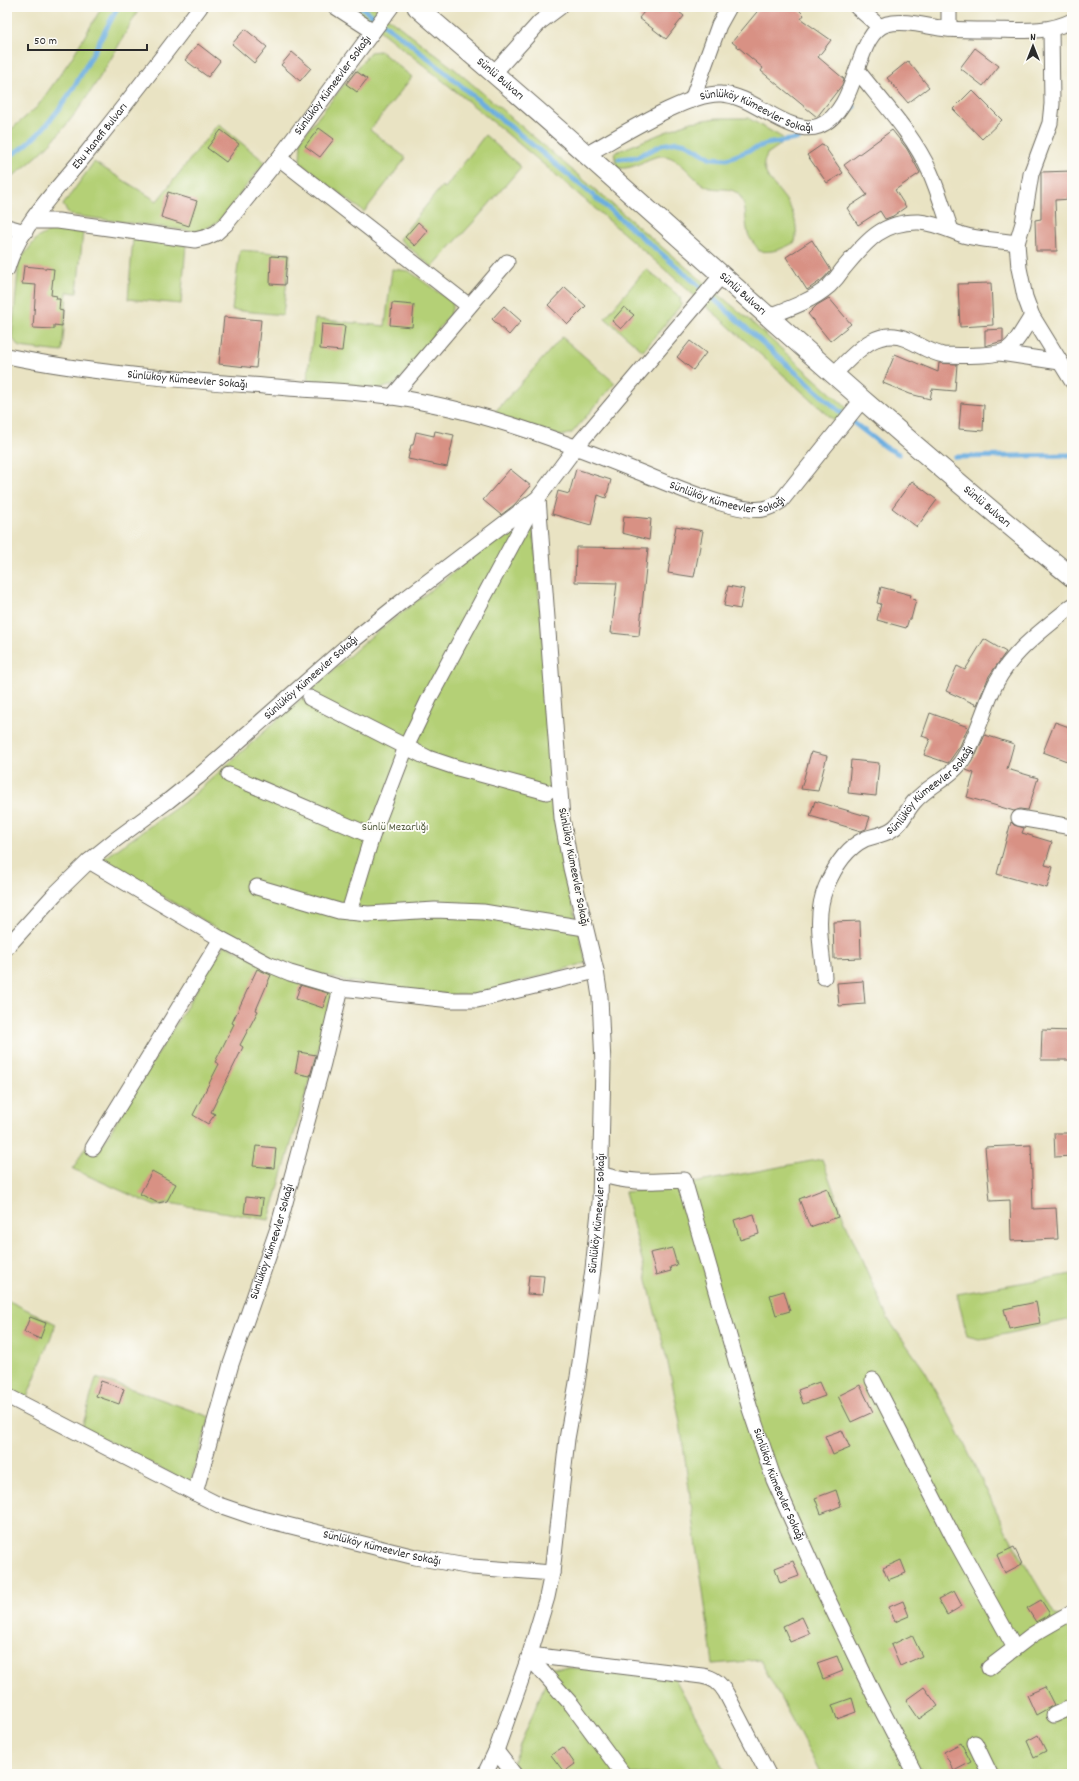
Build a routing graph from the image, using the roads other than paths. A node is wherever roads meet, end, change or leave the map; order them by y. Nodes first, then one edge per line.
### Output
1 (200, 7) edge
2 (336, 7) edge
3 (391, 7) edge
4 (417, 7) edge
5 (560, 7) edge
6 (729, 7) edge
7 (857, 7) edge
8 (949, 7) edge
9 (1072, 21) edge
10 (880, 27) junction
11 (949, 29) junction
12 (1051, 29) junction
13 (373, 32) junction
14 (857, 70) junction
15 (493, 74) junction
16 (692, 100) junction
17 (587, 154) junction
18 (278, 158) junction
19 (29, 226) junction
20 (7, 227) edge
21 (951, 230) junction
22 (1017, 243) junction
23 (507, 262) dead end
24 (7, 269) edge
25 (721, 276) junction
26 (469, 306) junction
27 (1032, 316) junction
28 (767, 317) junction
29 (1000, 353) junction
30 (7, 356) edge
31 (1060, 362) junction
32 (833, 375) junction
33 (1072, 381) edge
34 (392, 396) junction
35 (862, 400) junction
36 (576, 447) junction
37 (538, 498) junction
38 (1072, 577) edge
39 (1072, 606) edge
40 (310, 698) dead end
41 (406, 747) junction
42 (229, 775) dead end
43 (547, 792) dead end
44 (1020, 818) dead end
45 (1072, 827) edge
46 (372, 836) junction
47 (89, 862) junction
48 (257, 887) dead end
49 (349, 912) junction
50 (585, 928) junction
51 (221, 939) junction
52 (7, 947) edge
53 (596, 971) junction
54 (824, 977) dead end
55 (341, 988) junction
56 (93, 1148) dead end
57 (601, 1174) junction
58 (873, 1380) dead end
59 (7, 1396) edge
60 (195, 1493) junction
61 (552, 1573) junction
62 (1072, 1612) edge
63 (1015, 1648) junction
64 (530, 1656) junction
65 (988, 1668) dead end
66 (1072, 1707) edge
67 (1054, 1715) dead end
68 (975, 1743) dead end
69 (496, 1751) junction
70 (485, 1774) edge
71 (514, 1774) edge
72 (623, 1774) edge
73 (768, 1774) edge
74 (915, 1774) edge
75 (990, 1774) edge

1 - 19 street, Ebu Hanefi Bulvarı
2 - 13 street, Sünlüköy Kümeevler Sokağı
3 - 13 street, Sünlüköy Kümeevler Sokağı
4 - 15 main road, Sünlü Bulvarı
5 - 15 street
6 - 16 street
7 - 10 street
8 - 11 street
9 - 12 street
10 - 11 street
10 - 14 street, Sünlüköy Kümeevler Sokağı
11 - 12 street
12 - 22 street
13 - 18 street, Sünlüköy Kümeevler Sokağı
14 - 16 street, Sünlüköy Kümeevler Sokağı
14 - 21 street
15 - 17 main road, Sünlü Bulvarı
16 - 17 street, Sünlüköy Kümeevler Sokağı
17 - 25 main road, Sünlü Bulvarı
18 - 19 street, Sünlüköy Kümeevler Sokağı
18 - 26 street
19 - 20 street, Sünlüköy Kümeevler Sokağı
19 - 24 street, Ebu Hanefi Bulvarı
21 - 22 street
21 - 28 street
22 - 27 street
23 - 26 street
25 - 28 main road, Sünlü Bulvarı
25 - 36 street, Sünlüköy Kümeevler Sokağı
26 - 34 street
27 - 29 street
27 - 31 street
28 - 32 main road, Sünlü Bulvarı
29 - 31 street
29 - 32 street
30 - 34 street, Sünlüköy Kümeevler Sokağı
31 - 33 street
32 - 35 main road, Sünlü Bulvarı
34 - 36 street, Sünlüköy Kümeevler Sokağı
35 - 36 street, Sünlüköy Kümeevler Sokağı
35 - 38 main road, Sünlü Bulvarı
36 - 37 street, Sünlüköy Kümeevler Sokağı
37 - 41 street
37 - 47 street, Sünlüköy Kümeevler Sokağı
37 - 50 street, Sünlüköy Kümeevler Sokağı
39 - 54 street, Sünlüköy Kümeevler Sokağı
40 - 41 street
41 - 43 street
41 - 46 street
42 - 46 street
44 - 45 street
46 - 49 street
47 - 51 street
47 - 52 street, Sünlüköy Kümeevler Sokağı
48 - 49 street
49 - 50 street
50 - 53 street, Sünlüköy Kümeevler Sokağı
51 - 55 street
51 - 56 street
53 - 55 street
53 - 57 street, Sünlüköy Kümeevler Sokağı
55 - 60 street, Sünlüköy Kümeevler Sokağı
57 - 61 street, Sünlüköy Kümeevler Sokağı
57 - 74 street, Sünlüköy Kümeevler Sokağı
58 - 63 street
59 - 60 street, Sünlüköy Kümeevler Sokağı
60 - 61 street, Sünlüköy Kümeevler Sokağı
61 - 64 street, Sünlüköy Kümeevler Sokağı
62 - 63 street
63 - 65 street
64 - 69 street, Sünlüköy Kümeevler Sokağı
64 - 72 street
64 - 73 street
66 - 67 street
68 - 75 street
69 - 70 street, Sünlüköy Kümeevler Sokağı
69 - 71 street

